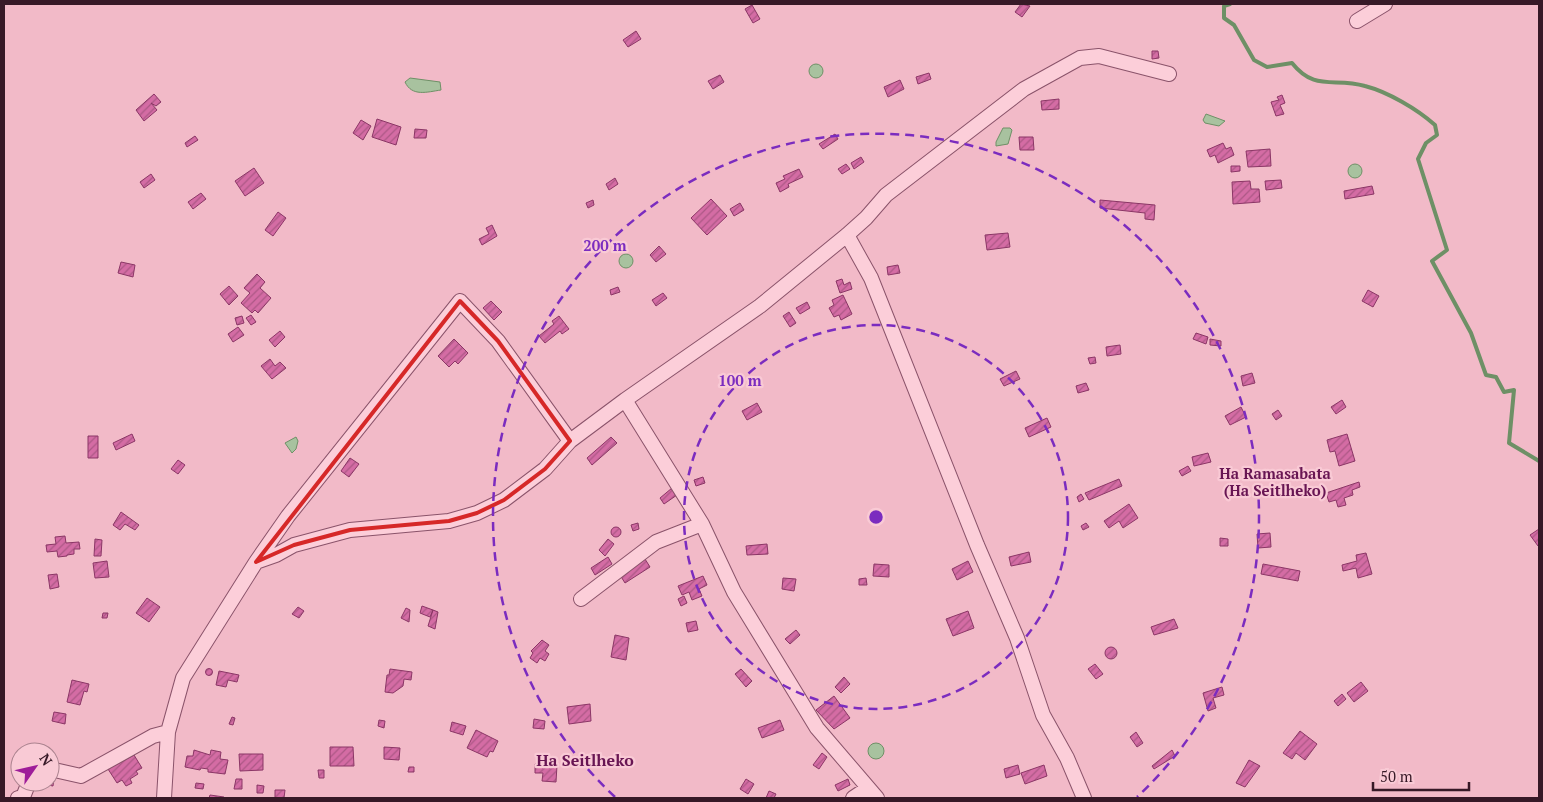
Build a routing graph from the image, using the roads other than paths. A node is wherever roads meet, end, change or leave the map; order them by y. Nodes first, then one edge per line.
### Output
1 (1385, 4) edge
2 (1356, 21) dead end
3 (1169, 74) dead end
4 (847, 235) junction
5 (625, 400) junction
6 (570, 441) junction
7 (702, 524) junction
8 (256, 562) junction
9 (581, 599) dead end
10 (168, 732) junction
11 (60, 771) edge
12 (873, 793) edge
13 (164, 798) edge
14 (853, 798) edge
15 (1084, 798) edge

1 - 2 street
3 - 4 street
4 - 5 street
4 - 15 street
5 - 6 street
5 - 7 street
6 - 8 street
6 - 8 street
7 - 9 street
7 - 12 street
8 - 10 street
10 - 11 street
10 - 13 street
12 - 14 street

